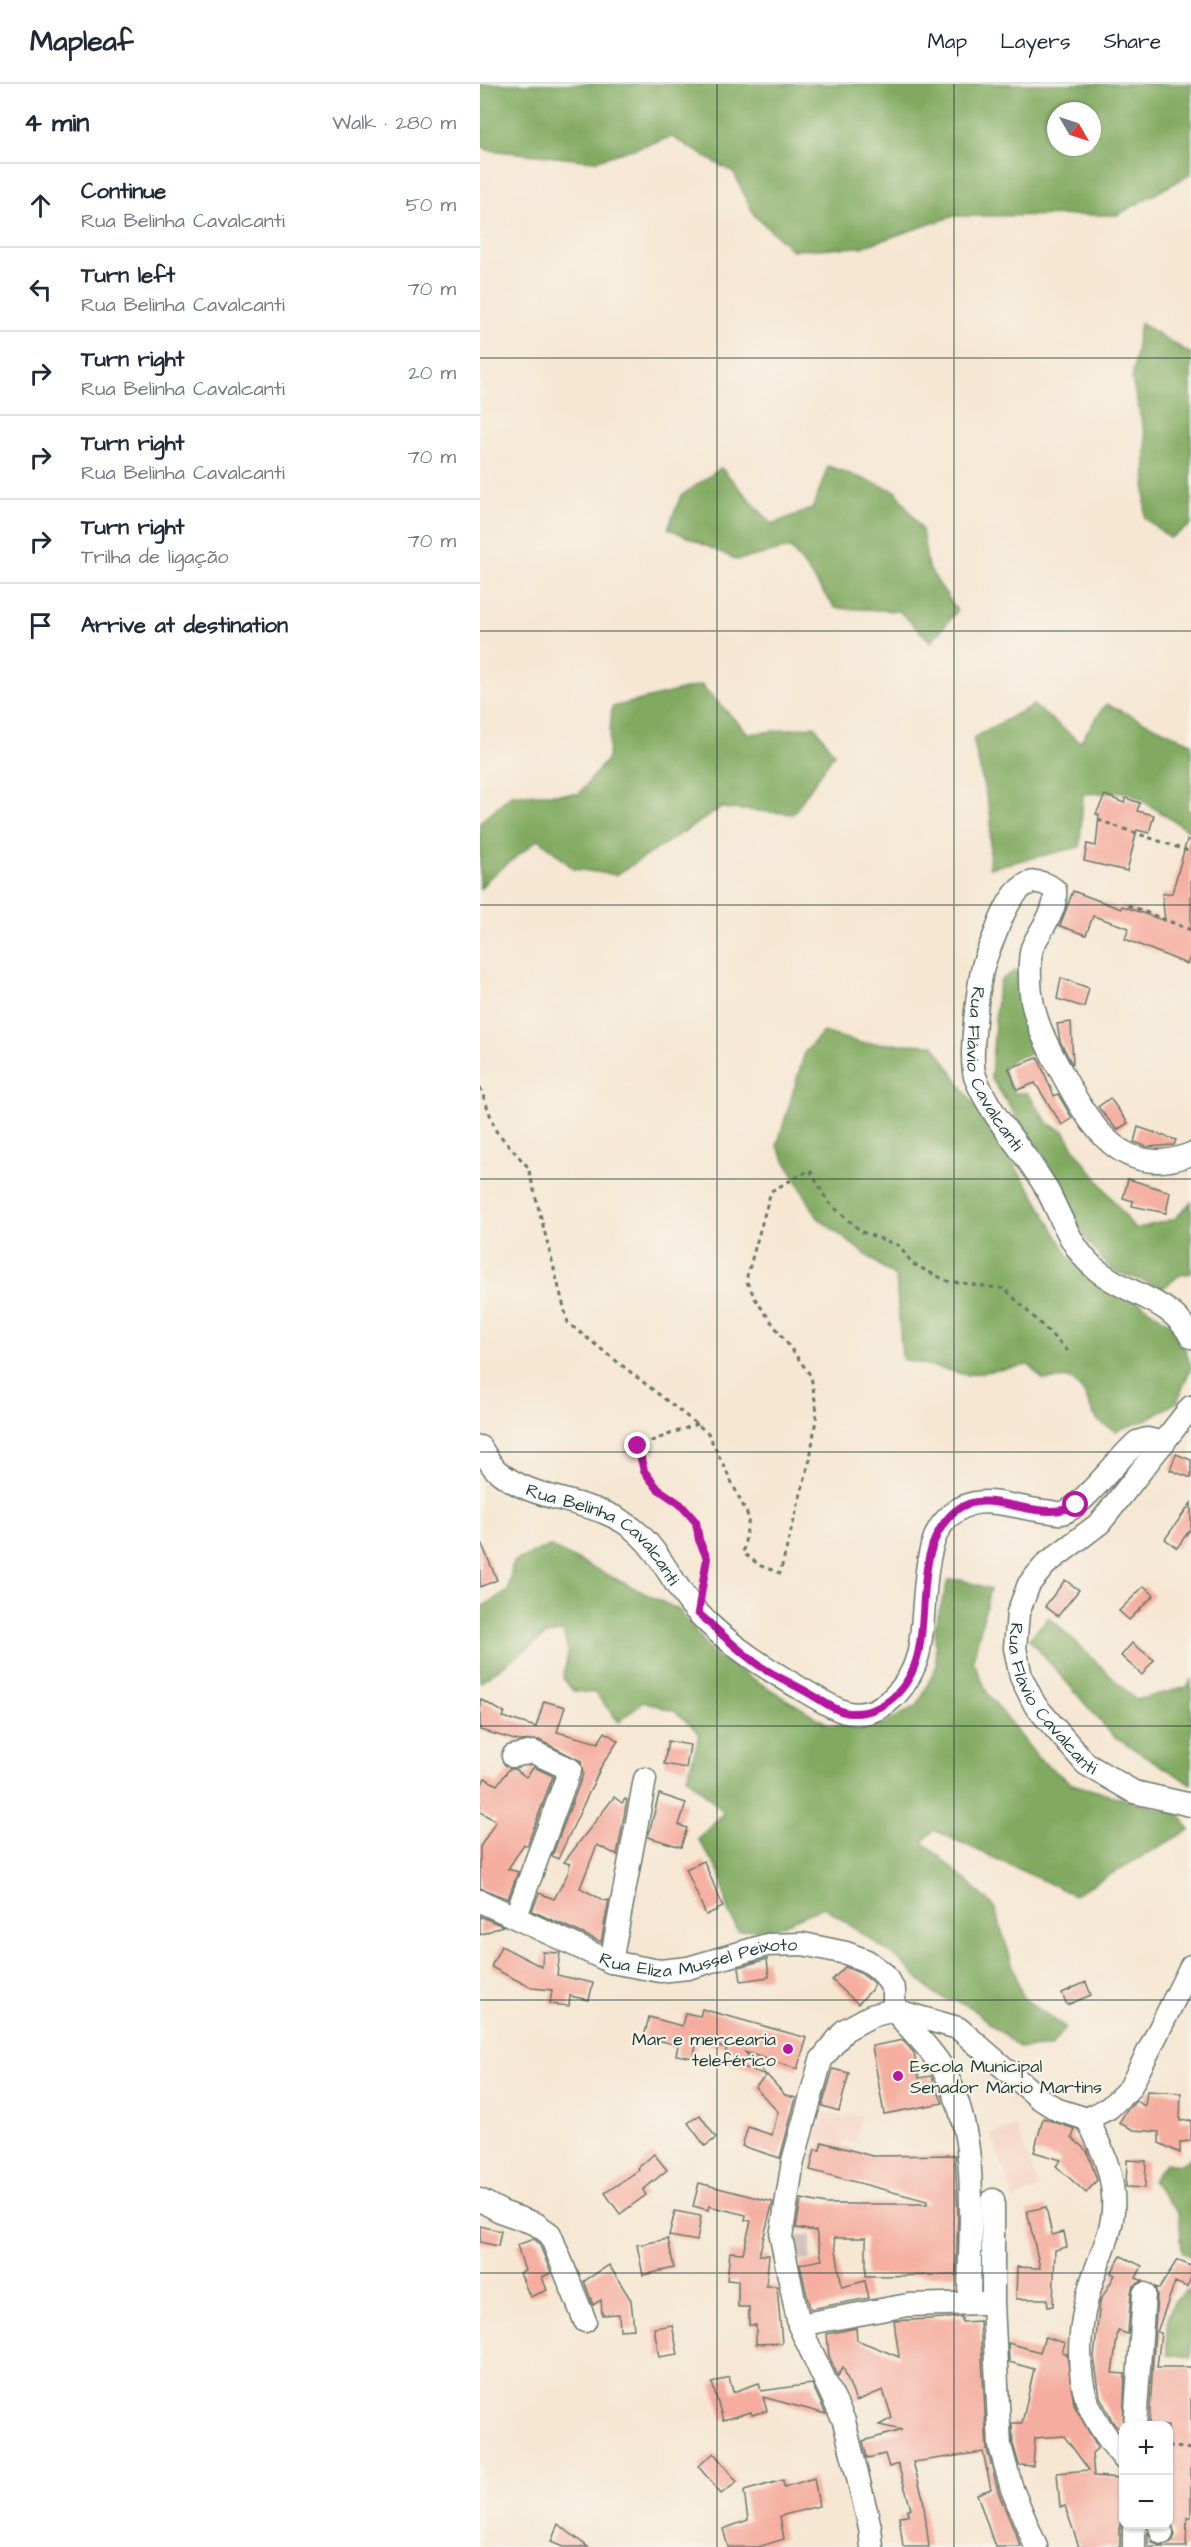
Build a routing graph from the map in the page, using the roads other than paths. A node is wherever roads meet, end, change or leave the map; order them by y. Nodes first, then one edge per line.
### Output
1 (1191, 1154) edge
2 (1191, 1337) edge
3 (1191, 1407) edge
4 (1164, 1443) junction
5 (480, 1447) edge
6 (513, 1756) dead end
7 (645, 1779) dead end
8 (1191, 1805) edge
9 (480, 1901) edge
10 (516, 1916) junction
11 (611, 1962) junction
12 (1191, 1966) edge
13 (894, 2010) junction
14 (1087, 2119) junction
15 (480, 2200) edge
16 (993, 2200) dead end
17 (1144, 2294) dead end
18 (969, 2303) junction
19 (993, 2303) junction
20 (585, 2321) dead end
21 (799, 2325) junction
22 (1135, 2421) edge
23 (1119, 2452) edge
24 (1134, 2529) edge
25 (872, 2547) edge
26 (1036, 2547) edge
27 (1134, 2547) edge

1 - 2 street, Rua Flávio Cavalcanti
3 - 4 street, Rua Flávio Cavalcanti
4 - 5 street, Rua Belinha Cavalcanti
4 - 8 street, Rua Flávio Cavalcanti
6 - 10 street
7 - 11 street
9 - 10 street, Rua Eliza Mussel Peixoto
10 - 11 street, Rua Eliza Mussel Peixoto
11 - 13 street, Rua Eliza Mussel Peixoto
12 - 14 street
13 - 14 street
13 - 18 street
13 - 21 street
14 - 23 street
15 - 20 street
16 - 19 street
17 - 22 street
18 - 19 street
18 - 21 street
19 - 26 street
21 - 25 street
24 - 27 street

